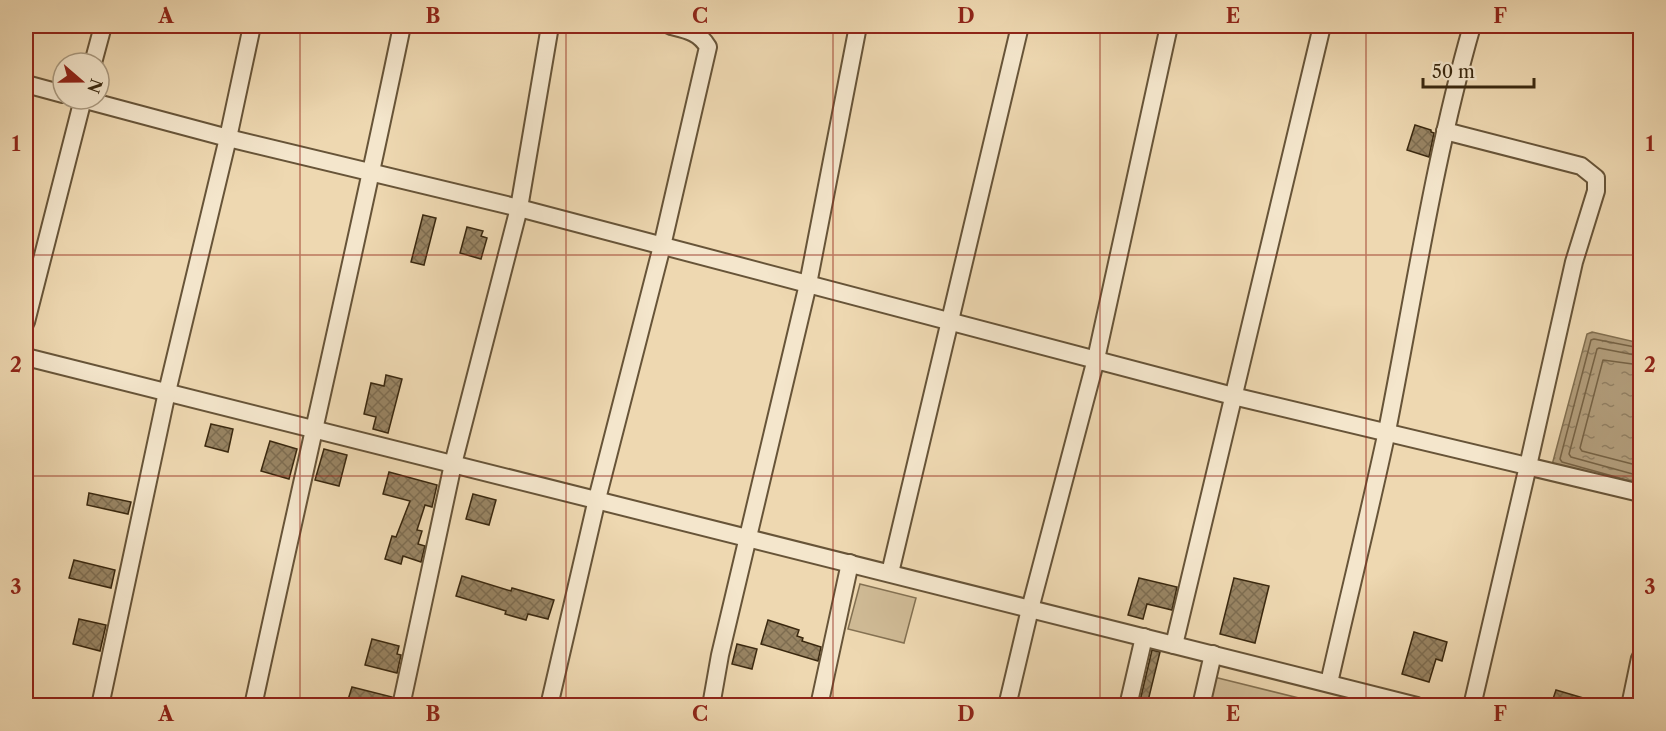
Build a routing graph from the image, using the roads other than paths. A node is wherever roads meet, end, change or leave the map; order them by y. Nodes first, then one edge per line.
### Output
1 (103, 26) edge
2 (252, 26) edge
3 (402, 26) edge
4 (550, 26) edge
5 (671, 26) edge
6 (858, 26) edge
7 (1020, 26) edge
8 (1169, 26) edge
9 (1322, 26) edge
10 (1472, 26) edge
11 (96, 51) edge
12 (26, 84) edge
13 (51, 91) edge
14 (111, 107) edge
15 (80, 111) edge
16 (1445, 131) junction
17 (228, 138) junction
18 (372, 172) junction
19 (519, 208) junction
20 (662, 246) junction
21 (808, 284) junction
22 (951, 321) junction
23 (26, 322) edge
24 (26, 357) edge
25 (1096, 359) junction
26 (167, 392) junction
27 (1233, 396) junction
28 (313, 429) junction
29 (1386, 432) junction
30 (453, 464) junction
31 (1528, 466) junction
32 (1641, 493) edge
33 (597, 499) junction
34 (748, 538) junction
35 (850, 563) junction
36 (890, 573) junction
37 (1030, 609) junction
38 (1144, 637) junction
39 (1174, 645) junction
40 (1213, 654) junction
41 (1641, 658) edge
42 (1329, 683) junction
43 (100, 705) edge
44 (253, 705) edge
45 (401, 705) edge
46 (549, 705) edge
47 (711, 705) edge
48 (819, 705) edge
49 (1007, 705) edge
50 (1128, 705) edge
51 (1201, 705) edge
52 (1417, 705) edge
53 (1472, 705) edge
54 (1630, 705) edge

1 - 11 street
2 - 17 street
3 - 18 street
4 - 19 street
5 - 20 street
6 - 21 street
7 - 22 street
8 - 25 street
9 - 27 street
10 - 16 street
12 - 13 street
14 - 17 street
15 - 23 street
16 - 29 street
16 - 31 street
17 - 18 street
17 - 26 street
18 - 19 street
18 - 28 street
19 - 20 street
19 - 30 street
20 - 21 street
20 - 33 street
21 - 22 street
21 - 34 street
22 - 25 street
22 - 36 street
24 - 26 street
25 - 27 street
25 - 37 street
26 - 28 street
26 - 43 street
27 - 29 street
27 - 39 street
28 - 30 street
28 - 44 street
29 - 31 street
29 - 42 street
30 - 33 street
30 - 45 street
31 - 32 street
31 - 53 street
33 - 34 street
33 - 46 street
34 - 35 street
34 - 47 street
35 - 36 street
35 - 48 street
36 - 37 street
37 - 38 street
37 - 49 street
38 - 39 street
38 - 50 street
39 - 40 street
40 - 42 street
40 - 51 street
41 - 54 street
42 - 52 street

